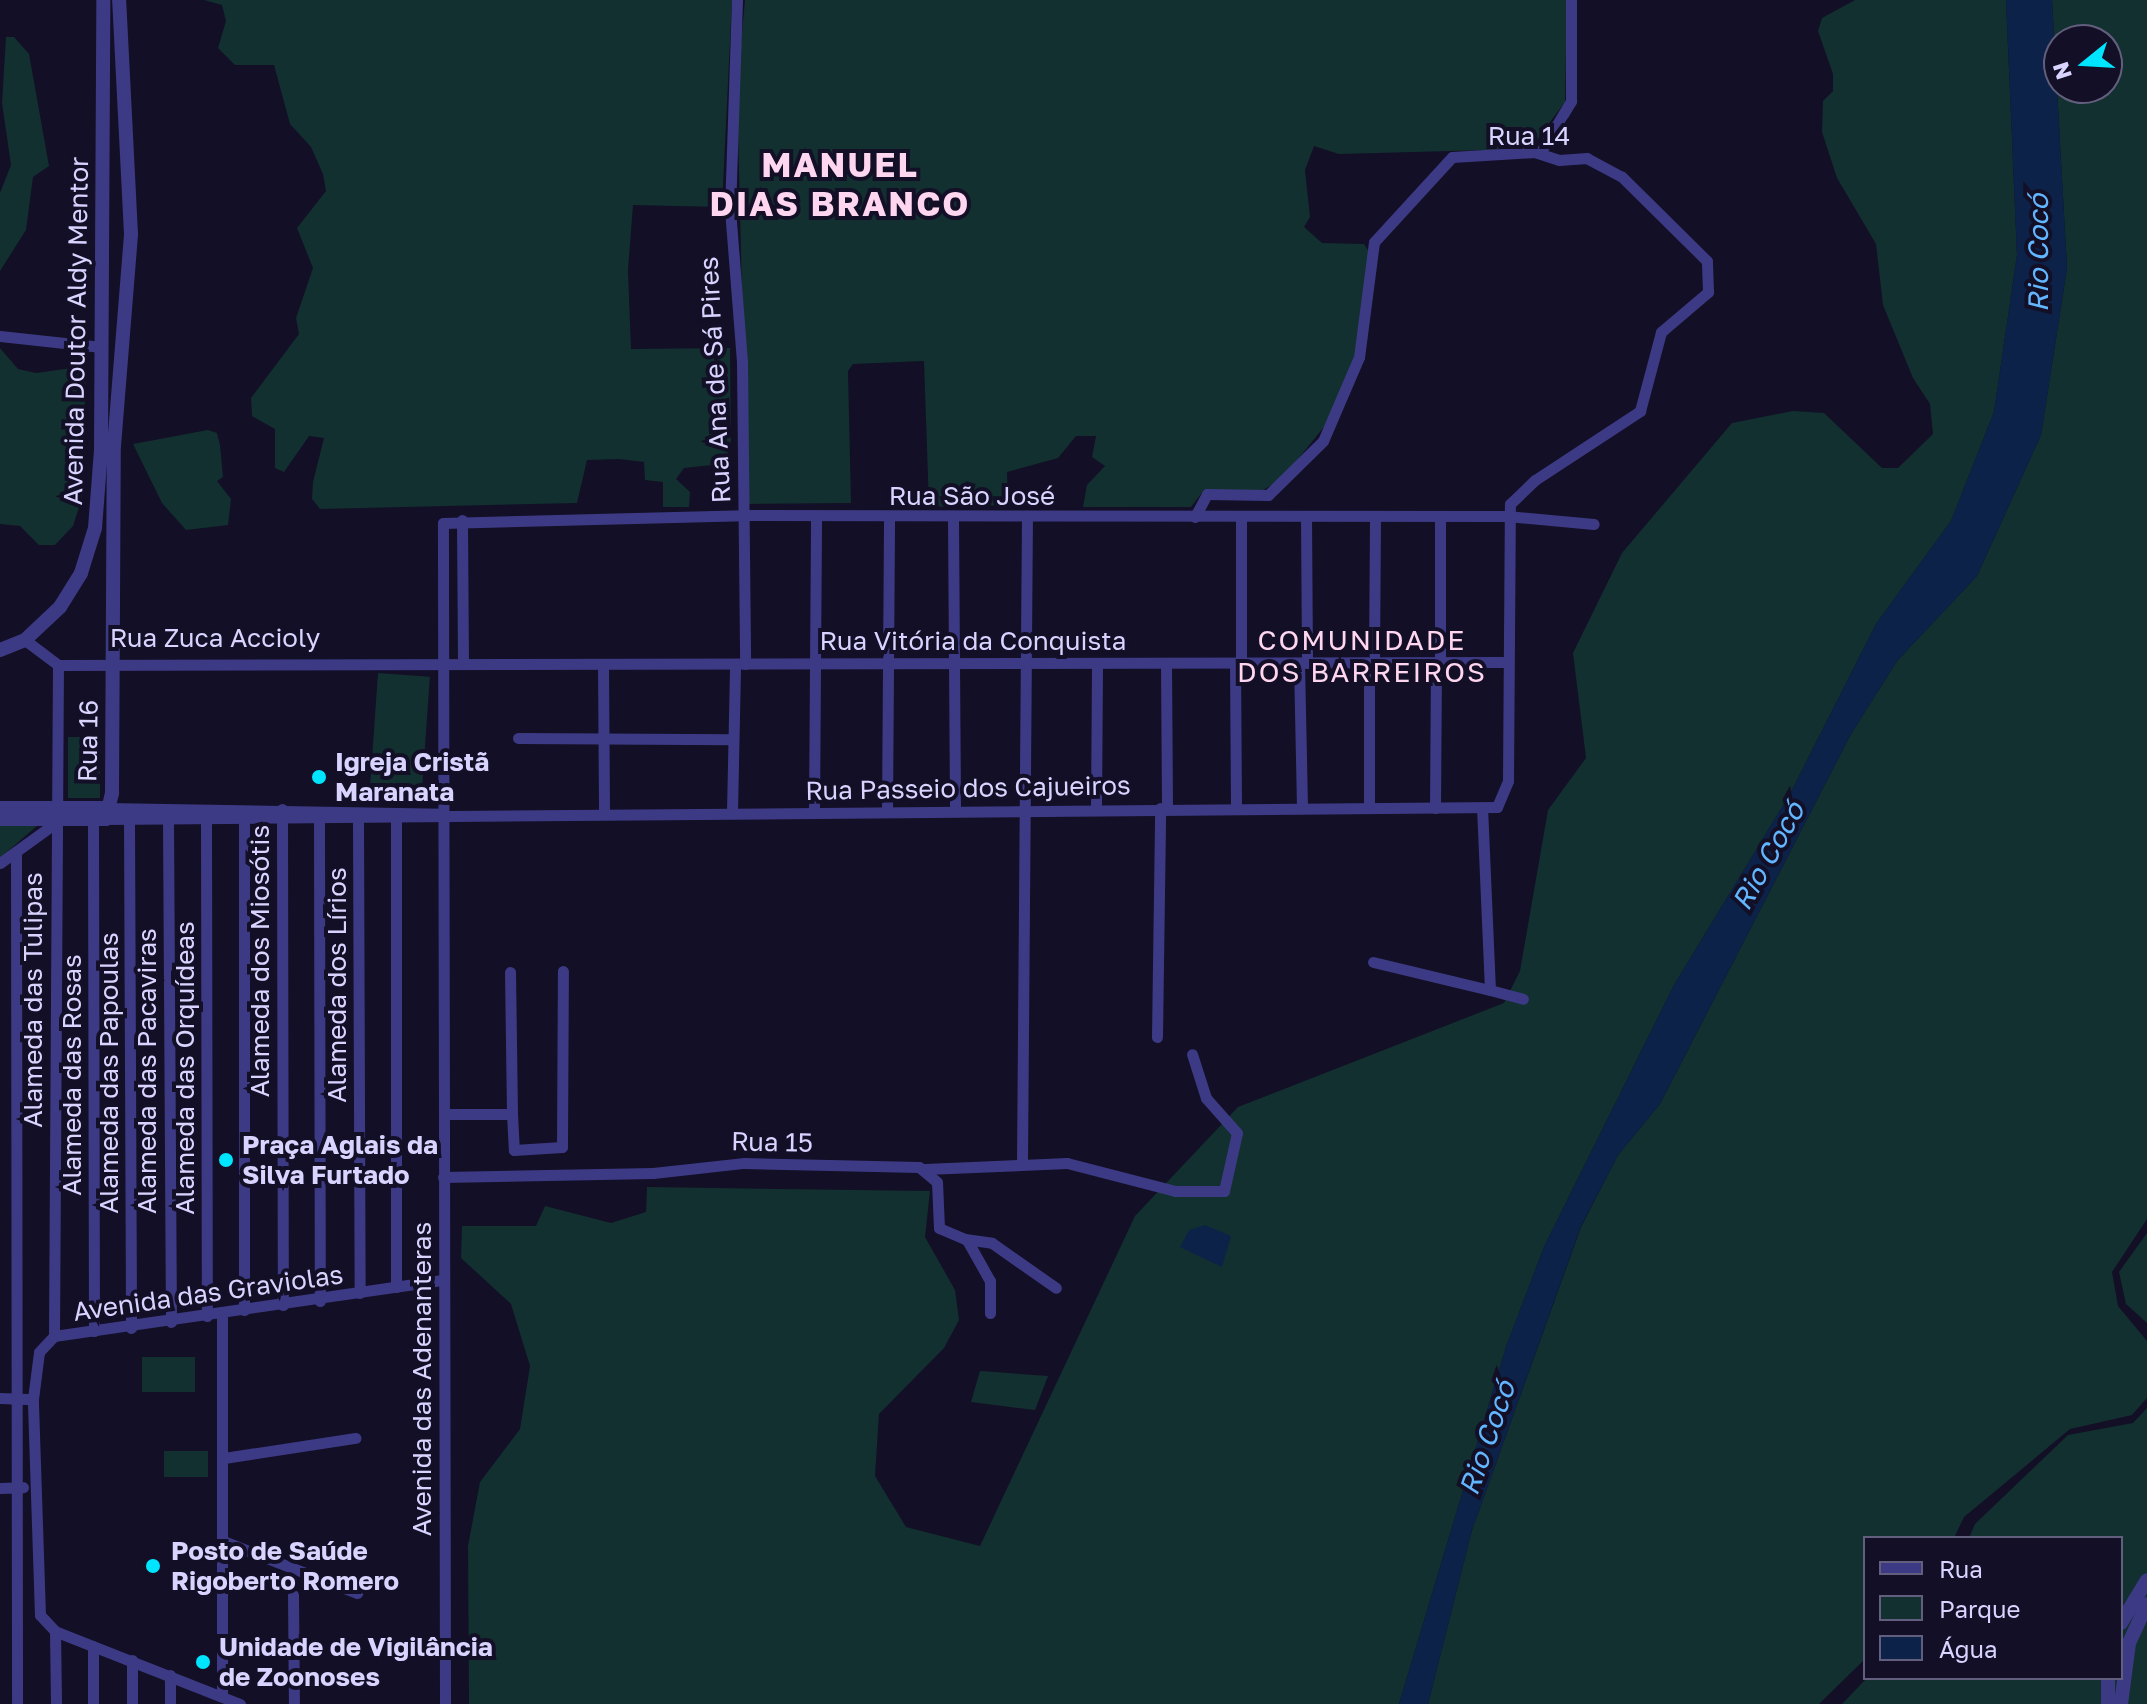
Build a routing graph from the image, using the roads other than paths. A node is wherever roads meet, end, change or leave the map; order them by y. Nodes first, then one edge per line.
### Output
1 (103, 0) edge
2 (119, 0) edge
3 (737, 0) edge
4 (1571, 0) edge
5 (1540, 153) junction
6 (103, 218) junction
7 (131, 219) junction
8 (104, 262) junction
9 (129, 264) junction
10 (0, 336) edge
11 (101, 347) junction
12 (743, 515) junction
13 (816, 516) junction
14 (1306, 516) junction
15 (1375, 516) junction
16 (1440, 516) junction
17 (1506, 516) junction
18 (889, 517) junction
19 (1195, 517) junction
20 (1241, 517) junction
21 (953, 519) junction
22 (1027, 519) junction
23 (462, 520) junction
24 (1594, 524) dead end
25 (441, 527) joint
26 (25, 640) junction
27 (0, 650) edge
28 (463, 661) junction
29 (112, 662) junction
30 (441, 662) junction
31 (1372, 662) junction
32 (1438, 662) junction
33 (1506, 662) junction
34 (887, 663) junction
35 (954, 663) junction
36 (1028, 663) junction
37 (1097, 663) junction
38 (1166, 663) junction
39 (1238, 663) junction
40 (1303, 663) junction
41 (603, 664) junction
42 (740, 664) junction
43 (814, 664) junction
44 (58, 665) junction
45 (604, 736) junction
46 (518, 738) dead end
47 (733, 739) junction
48 (1236, 807) junction
49 (1488, 807) junction
50 (0, 808) edge
51 (1026, 808) junction
52 (1164, 808) junction
53 (1302, 808) junction
54 (1369, 808) junction
55 (1435, 808) junction
56 (1096, 809) junction
57 (604, 811) junction
58 (955, 811) junction
59 (732, 812) junction
60 (814, 812) junction
61 (887, 812) junction
62 (442, 814) junction
63 (102, 815) junction
64 (282, 815) junction
65 (55, 817) junction
66 (0, 819) edge
67 (129, 819) junction
68 (168, 820) junction
69 (206, 820) junction
70 (358, 820) junction
71 (396, 820) junction
72 (244, 821) junction
73 (319, 822) junction
74 (16, 854) junction
75 (0, 863) edge
76 (1373, 962) dead end
77 (563, 971) dead end
78 (510, 972) dead end
79 (1490, 990) junction
80 (1523, 999) dead end
81 (1157, 1037) dead end
82 (1192, 1054) dead end
83 (444, 1114) junction
84 (512, 1114) junction
85 (1022, 1164) junction
86 (925, 1169) junction
87 (443, 1177) junction
88 (965, 1239) junction
89 (444, 1280) junction
90 (396, 1287) junction
91 (1056, 1288) dead end
92 (360, 1293) junction
93 (320, 1301) junction
94 (283, 1305) junction
95 (244, 1310) junction
96 (990, 1313) dead end
97 (222, 1314) junction
98 (207, 1316) junction
99 (171, 1322) junction
100 (131, 1328) junction
101 (94, 1331) junction
102 (54, 1336) junction
103 (0, 1398) edge
104 (16, 1398) junction
105 (33, 1399) junction
106 (355, 1438) dead end
107 (224, 1458) junction
108 (17, 1487) junction
109 (34, 1487) junction
110 (0, 1488) edge
111 (223, 1541) junction
112 (2147, 1580) edge
113 (357, 1593) dead end
114 (293, 1595) dead end
115 (2147, 1604) edge
116 (2123, 1620) edge
117 (55, 1631) junction
118 (93, 1646) junction
119 (132, 1660) junction
120 (170, 1675) junction
121 (2108, 1680) edge
122 (208, 1690) junction
123 (222, 1696) junction
124 (17, 1704) edge
125 (56, 1704) edge
126 (93, 1704) edge
127 (132, 1704) edge
128 (170, 1704) edge
129 (208, 1704) edge
130 (240, 1704) edge
131 (294, 1704) edge
132 (445, 1704) edge
133 (2108, 1704) edge
134 (2121, 1704) edge

1 - 6 street, Avenida Doutor Aldy Mentor
2 - 7 street, Avenida Doutor Aldy Mentor
3 - 12 street, Rua Ana de Sá Pires
4 - 5 street
5 - 17 street, Rua 14
5 - 19 street, Rua 14
6 - 7 street
6 - 8 street, Avenida Doutor Aldy Mentor
7 - 9 street, Avenida Doutor Aldy Mentor
8 - 9 street
8 - 11 street, Avenida Doutor Aldy Mentor
9 - 29 street, Avenida Doutor Aldy Mentor
10 - 11 street
11 - 26 street, Avenida Doutor Aldy Mentor
12 - 13 street, Rua São José
12 - 23 street, Rua São José
12 - 42 street, Rua Ana de Sá Pires
13 - 18 street, Rua São José
13 - 43 street
14 - 15 street, Rua São José
14 - 20 street, Rua São José
14 - 40 street
15 - 16 street, Rua São José
15 - 31 street
16 - 17 street, Rua São José
16 - 32 street
17 - 24 street, Rua São José
17 - 33 street
18 - 21 street, Rua São José
18 - 34 street
19 - 20 street, Rua São José
19 - 22 street, Rua São José
20 - 39 street
21 - 22 street, Rua São José
21 - 35 street
22 - 36 street
23 - 25 street, Rua São José
23 - 28 street
25 - 30 street, Avenida das Adenanteras
26 - 27 street
26 - 44 street
28 - 30 street, Rua Vitória da Conquista
28 - 41 street, Rua Vitória da Conquista
29 - 30 street, Rua Zuca Accioly
29 - 44 street, Rua Zuca Accioly
29 - 63 street, Rua 16
30 - 62 street, Avenida das Adenanteras
31 - 32 street, Rua Vitória da Conquista
31 - 40 street, Rua Vitória da Conquista
31 - 54 street
32 - 33 street, Rua Vitória da Conquista
32 - 55 street
33 - 49 street
34 - 35 street, Rua Vitória da Conquista
34 - 43 street, Rua Vitória da Conquista
34 - 61 street
35 - 36 street, Rua Vitória da Conquista
35 - 58 street
36 - 37 street, Rua Vitória da Conquista
36 - 51 street
37 - 38 street, Rua Vitória da Conquista
37 - 56 street
38 - 39 street, Rua Vitória da Conquista
38 - 52 street
39 - 40 street, Rua Vitória da Conquista
39 - 48 street
40 - 53 street
41 - 42 street, Rua Vitória da Conquista
41 - 45 street
42 - 43 street, Rua Vitória da Conquista
42 - 47 street, Rua Ana de Sá Pires
43 - 60 street
44 - 65 street, Alameda das Tulipas
45 - 46 street
45 - 47 street
45 - 57 street
47 - 59 street, Rua Ana de Sá Pires
48 - 52 street, Rua Passeio dos Cajueiros
48 - 53 street, Rua Passeio dos Cajueiros
49 - 55 street, Rua Passeio dos Cajueiros
49 - 79 street
50 - 65 street
51 - 56 street, Rua Passeio dos Cajueiros
51 - 58 street, Rua Passeio dos Cajueiros
51 - 85 street
52 - 56 street, Rua Passeio dos Cajueiros
52 - 81 street
53 - 54 street, Rua Passeio dos Cajueiros
54 - 55 street, Rua Passeio dos Cajueiros
57 - 59 street, Rua Passeio dos Cajueiros
57 - 62 street, Rua Passeio dos Cajueiros
58 - 61 street, Rua Passeio dos Cajueiros
59 - 60 street, Rua Passeio dos Cajueiros
60 - 61 street, Rua Passeio dos Cajueiros
62 - 64 street
62 - 71 street
62 - 83 street, Avenida das Adenanteras
63 - 64 street
63 - 65 street
63 - 67 street
63 - 101 street, Alameda das Rosas
64 - 72 street
64 - 73 street
64 - 94 street, Alameda dos Miosótis
65 - 66 street
65 - 74 street
65 - 102 street, Alameda das Tulipas
67 - 68 street
67 - 100 street, Alameda das Papoulas
68 - 69 street
68 - 99 street, Alameda das Pacaviras
69 - 72 street
69 - 98 street, Alameda das Orquídeas
70 - 71 street
70 - 73 street
70 - 92 street, Alameda dos Lírios
71 - 90 street
72 - 95 street
73 - 93 street
74 - 75 street
74 - 104 street
76 - 79 street
77 - 84 street
78 - 84 street
79 - 80 street
82 - 85 street, Rua 15
83 - 84 street
83 - 87 street, Avenida das Adenanteras
85 - 86 street, Rua 15
86 - 87 street, Rua 15
86 - 88 street
87 - 89 street, Avenida das Adenanteras
88 - 91 street
88 - 96 street
89 - 90 street, Avenida das Graviolas
89 - 132 street, Avenida das Adenanteras
90 - 92 street, Avenida das Graviolas
92 - 93 street, Avenida das Graviolas
93 - 94 street, Avenida das Graviolas
94 - 95 street, Avenida das Graviolas
95 - 97 street, Avenida das Graviolas
97 - 98 street, Avenida das Graviolas
97 - 107 street
98 - 99 street, Avenida das Graviolas
99 - 100 street, Avenida das Graviolas
100 - 101 street, Avenida das Graviolas
101 - 102 street, Avenida das Graviolas
102 - 105 street, Avenida das Graviolas
103 - 104 street
104 - 105 street
104 - 108 street
105 - 109 street, Avenida das Graviolas
106 - 107 street
107 - 111 street
108 - 109 street
108 - 110 street
108 - 124 street
109 - 117 street, Avenida das Graviolas
111 - 113 street
111 - 123 street
112 - 116 street
114 - 131 street
115 - 134 street
117 - 118 street
117 - 125 street
118 - 119 street
118 - 126 street
119 - 120 street
119 - 127 street
120 - 122 street
120 - 128 street
121 - 133 street
122 - 123 street
122 - 129 street
123 - 130 street

